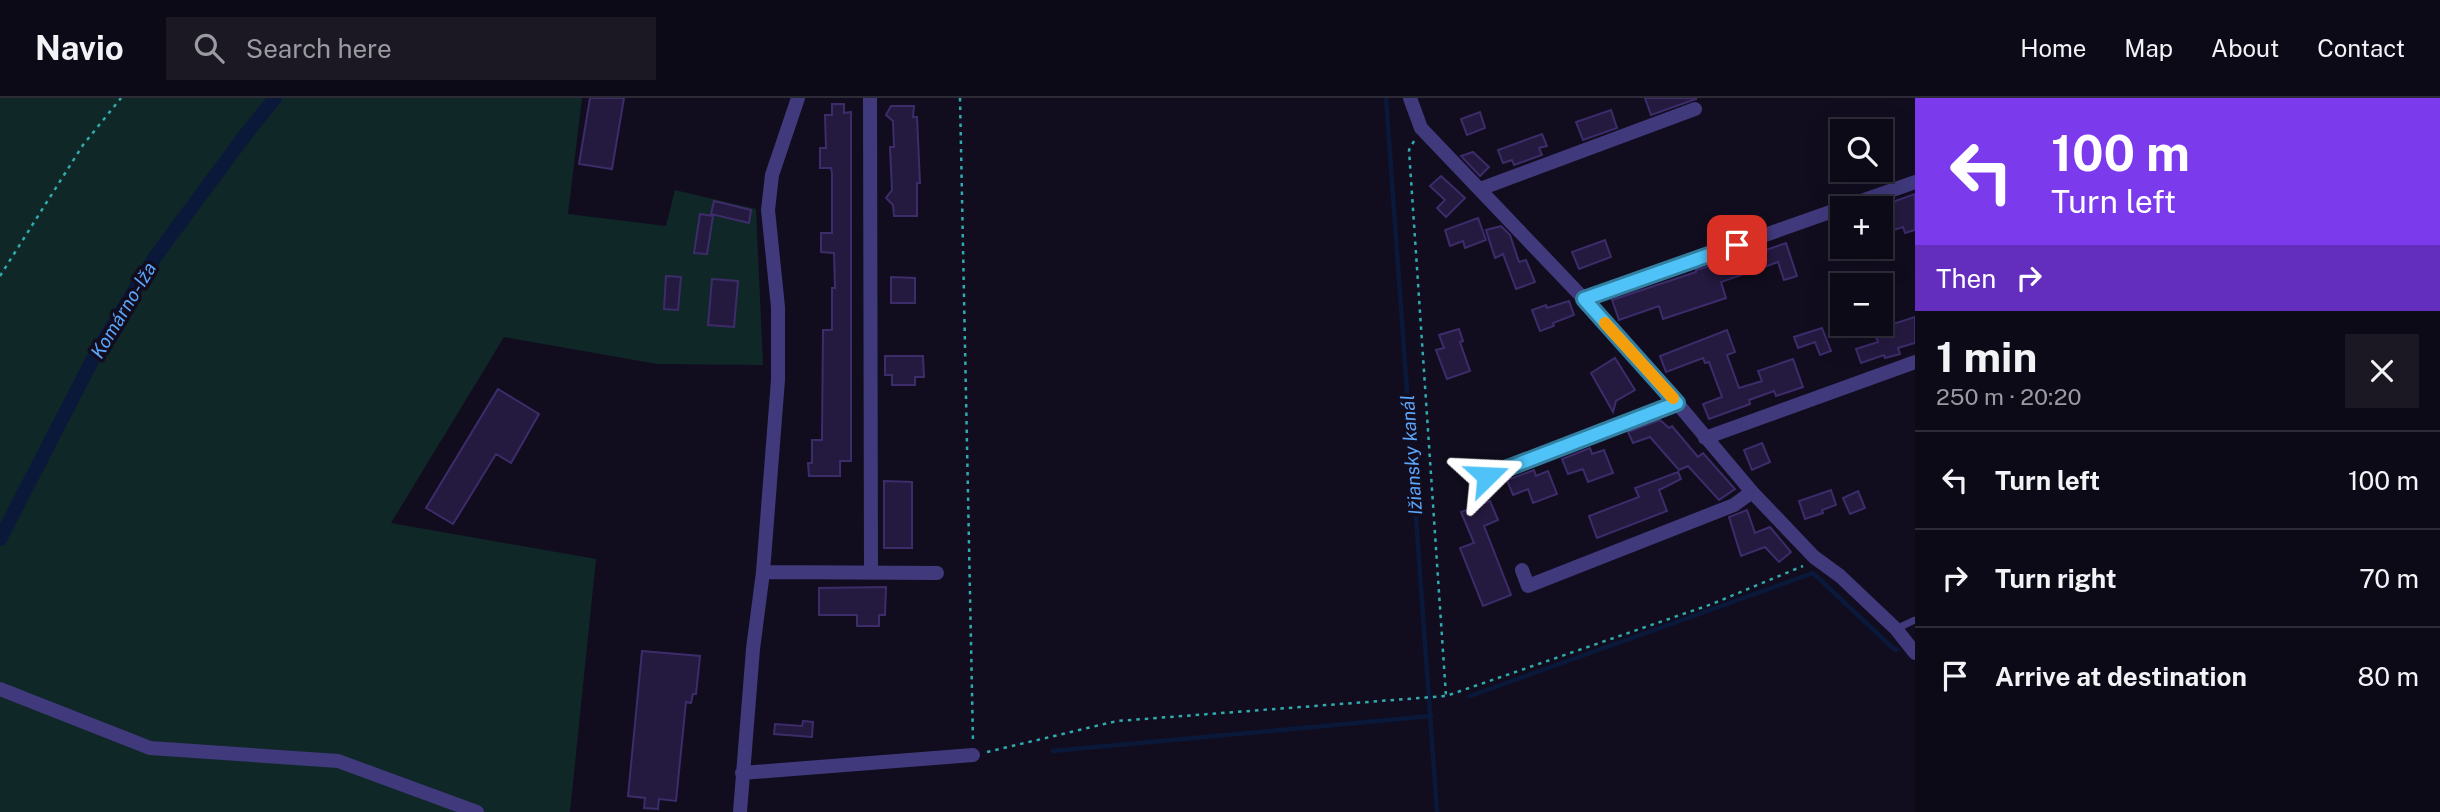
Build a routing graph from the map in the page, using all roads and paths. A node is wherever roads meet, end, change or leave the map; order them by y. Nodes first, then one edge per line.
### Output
1 (121, 98) edge
2 (798, 98) edge
3 (870, 98) edge
4 (960, 98) edge
5 (1410, 98) edge
6 (1695, 109) dead end
7 (1421, 128) junction
8 (1915, 181) edge
9 (1480, 189) junction
10 (0, 276) edge
11 (1584, 299) junction
12 (1915, 362) edge
13 (1677, 403) junction
14 (1705, 438) junction
15 (1487, 476) dead end
16 (1752, 492) junction
17 (1814, 557) junction
18 (1521, 570) dead end
19 (763, 572) junction
20 (871, 572) junction
21 (937, 573) dead end
22 (1915, 620) edge
23 (1896, 629) junction
24 (1915, 653) edge
25 (0, 689) edge
26 (1446, 696) junction
27 (973, 755) junction
28 (742, 773) junction
29 (477, 812) edge
30 (740, 812) edge

1 - 10 path
2 - 19 street
3 - 20 street
4 - 27 path
5 - 7 street
6 - 9 street
7 - 9 street
7 - 26 path
8 - 11 street
9 - 11 street
11 - 13 street
12 - 14 street
13 - 14 street
13 - 15 street
14 - 16 street
16 - 17 street
16 - 18 street
17 - 23 street
17 - 26 path
19 - 20 street
19 - 28 street
20 - 21 street
22 - 23 lane
23 - 24 street
25 - 29 street
26 - 27 path
27 - 28 street
28 - 30 street

